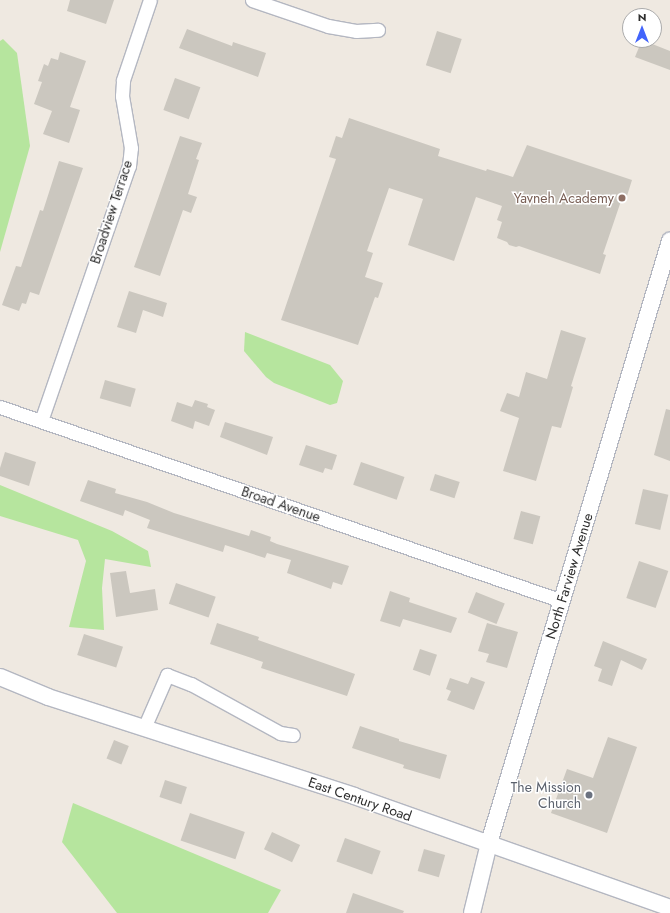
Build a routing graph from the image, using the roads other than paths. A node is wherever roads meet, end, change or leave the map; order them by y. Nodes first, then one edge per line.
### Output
1 (150, 0) edge
2 (252, 0) edge
3 (378, 30) dead end
4 (670, 241) edge
5 (0, 407) edge
6 (41, 421) junction
7 (562, 601) junction
8 (0, 677) edge
9 (0, 685) edge
10 (48, 697) junction
11 (144, 728) junction
12 (292, 735) dead end
13 (489, 843) junction
14 (670, 908) edge
15 (472, 913) edge

1 - 6 street, Broadview Terrace
2 - 3 street
4 - 7 street, North Farview Avenue
5 - 6 street, Broad Avenue
6 - 7 street, Broad Avenue
7 - 13 street, North Farview Avenue
8 - 10 street, East Century Road
9 - 10 street, East Century Road
10 - 11 street, East Century Road
11 - 12 street
11 - 13 street, East Century Road
13 - 14 street, East Century Road
13 - 15 street, North Farview Avenue

